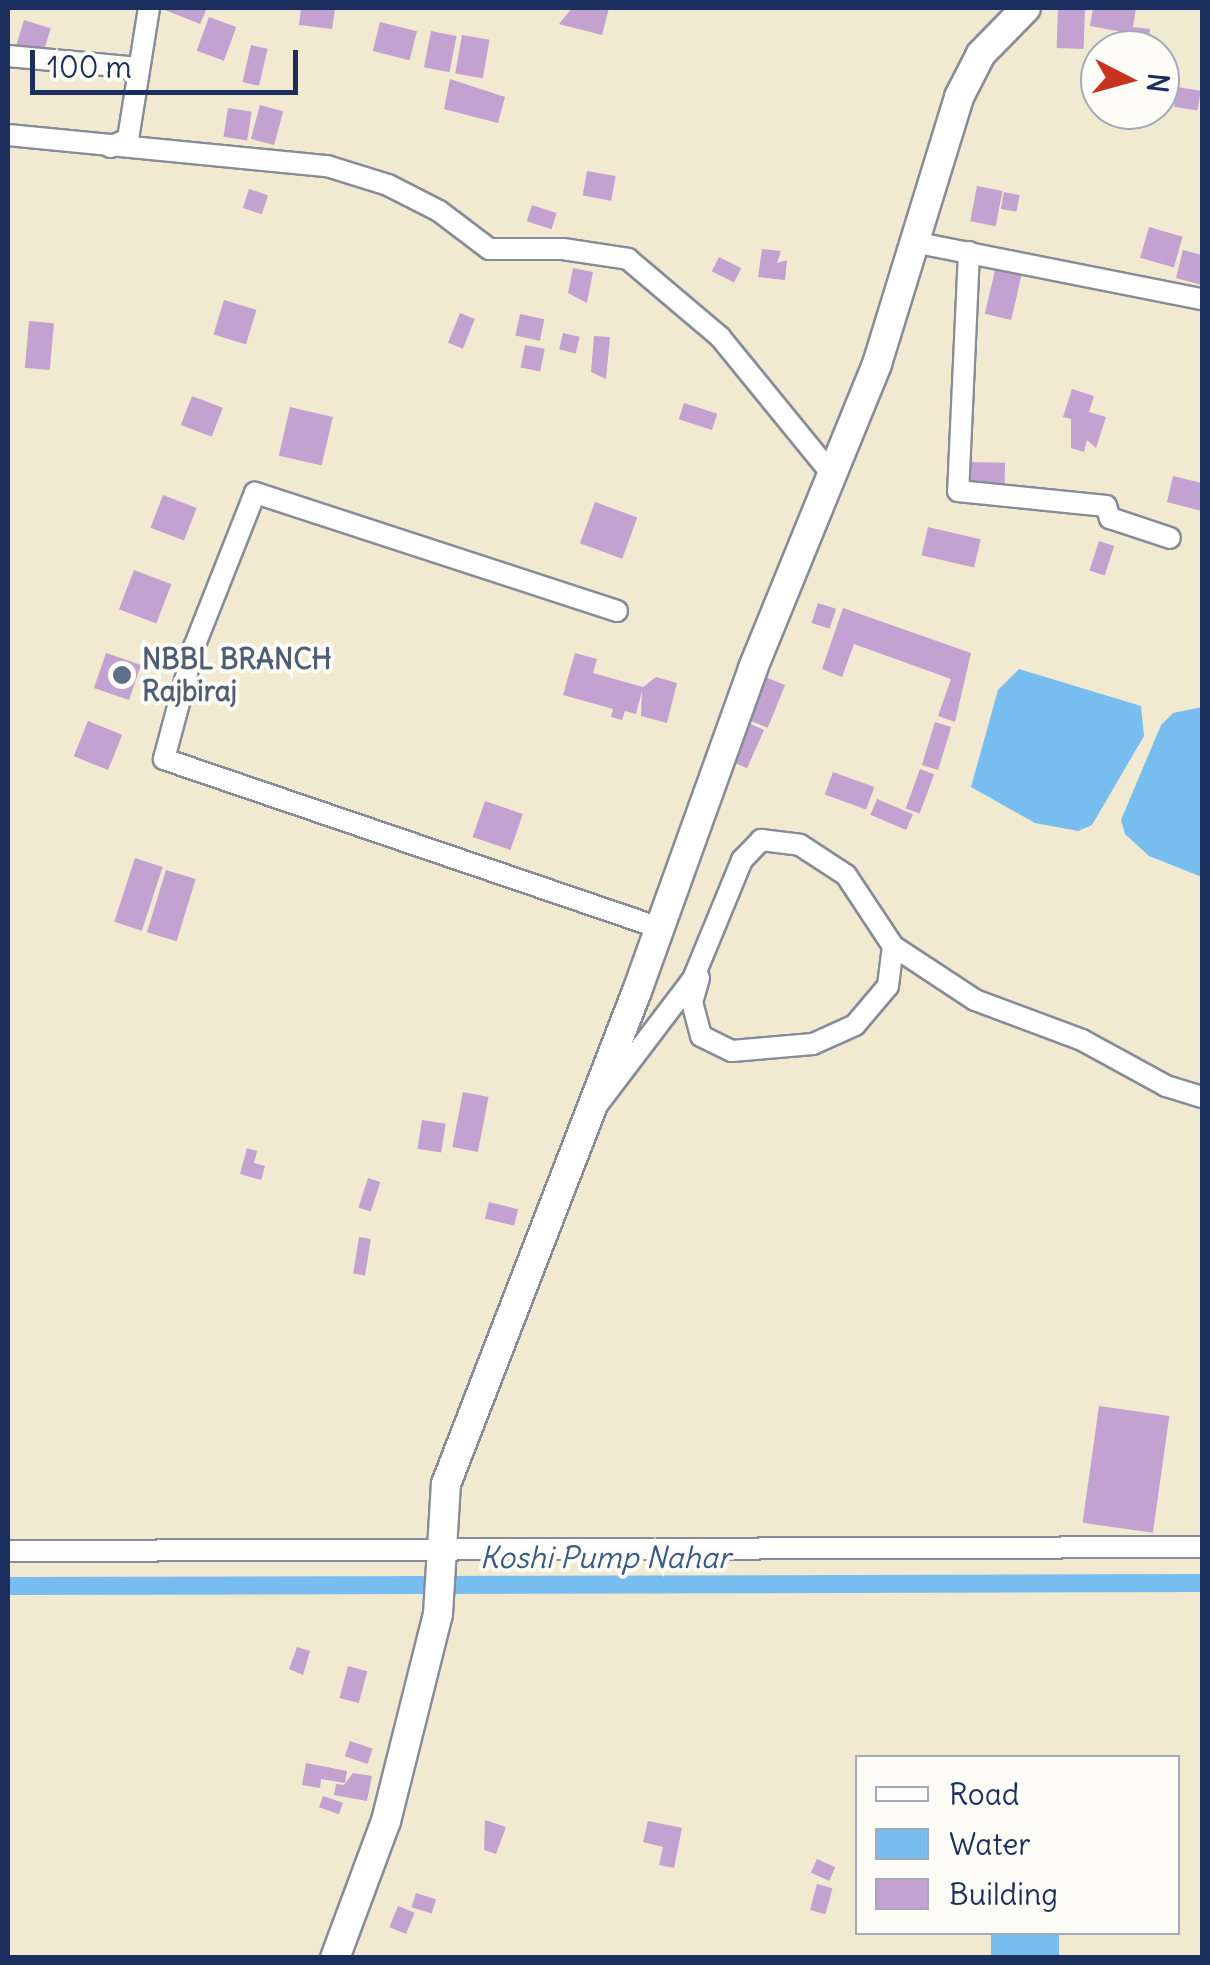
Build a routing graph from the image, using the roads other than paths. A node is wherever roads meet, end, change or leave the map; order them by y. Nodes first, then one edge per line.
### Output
1 (149, 8) edge
2 (1026, 8) edge
3 (8, 56) edge
4 (138, 77) junction
5 (8, 135) edge
6 (110, 147) junction
7 (914, 242) junction
8 (969, 252) junction
9 (1202, 299) edge
10 (834, 477) junction
11 (1170, 538) dead end
12 (617, 611) dead end
13 (715, 919) junction
14 (657, 927) junction
15 (892, 946) junction
16 (1202, 1097) edge
17 (590, 1113) junction
18 (1202, 1547) edge
19 (438, 1550) junction
20 (8, 1551) edge
21 (335, 1958) edge

1 - 4 street
2 - 7 street
3 - 4 street
4 - 6 street
5 - 6 street
6 - 10 street
7 - 8 street
7 - 10 street
8 - 9 street
8 - 11 street
10 - 14 street
12 - 14 street
13 - 15 street
13 - 15 street
13 - 17 street
14 - 17 street
15 - 16 street
17 - 19 street
18 - 19 street
19 - 20 street
19 - 21 street

